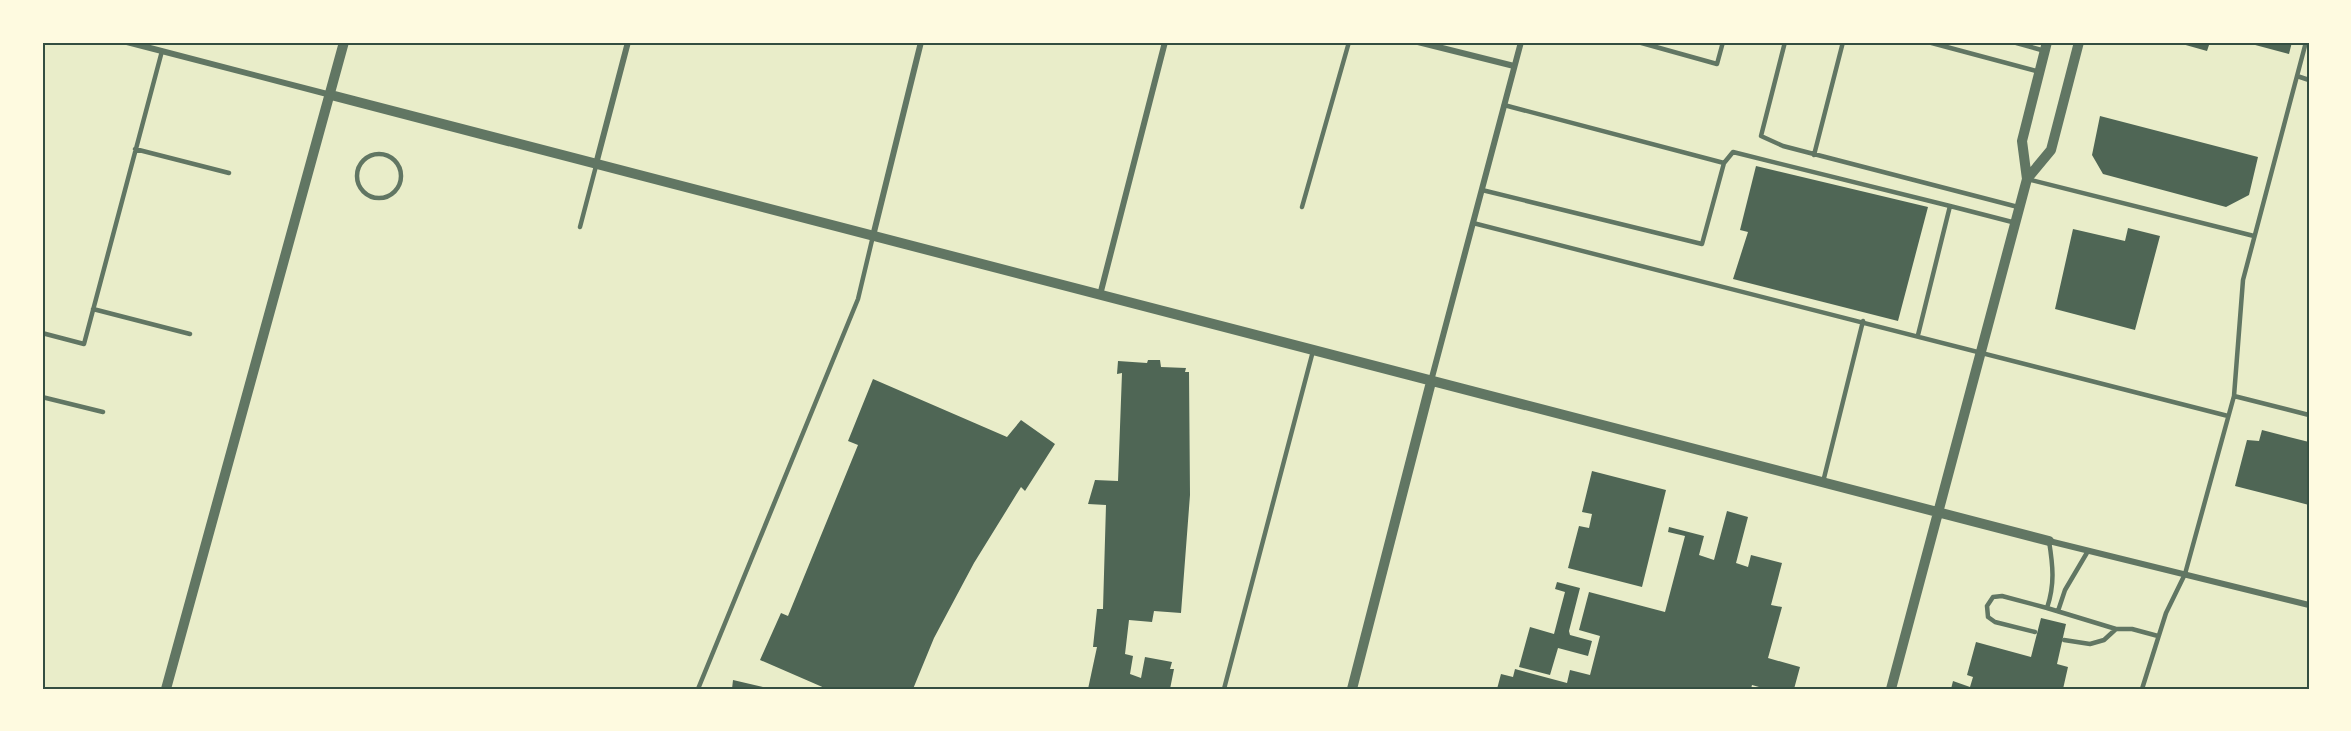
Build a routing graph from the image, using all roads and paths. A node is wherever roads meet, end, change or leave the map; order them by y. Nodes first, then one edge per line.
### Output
1 (127, 42) edge
2 (345, 42) edge
3 (628, 42) edge
4 (921, 42) edge
5 (1164, 42) edge
6 (1349, 42) edge
7 (1418, 42) edge
8 (1521, 42) edge
9 (1638, 42) edge
10 (1723, 42) edge
11 (1785, 42) edge
12 (1843, 42) edge
13 (1929, 42) edge
14 (2013, 42) edge
15 (2079, 42) edge
16 (2306, 42) edge
17 (2046, 46) edge
18 (162, 51) junction
19 (1514, 66) junction
20 (2040, 72) junction
21 (2297, 76) junction
22 (2309, 80) edge
23 (331, 95) junction
24 (1504, 105) junction
25 (135, 149) junction
26 (1814, 155) junction
27 (1724, 163) junction
28 (596, 164) junction
29 (229, 173) dead end
30 (2027, 179) junction
31 (358, 183) joint
32 (1482, 190) junction
33 (1950, 206) junction
34 (1302, 207) dead end
35 (2020, 207) junction
36 (1473, 223) junction
37 (2016, 223) junction
38 (580, 227) dead end
39 (873, 236) junction
40 (2254, 236) junction
41 (1100, 295) junction
42 (93, 309) junction
43 (1863, 321) junction
44 (42, 333) edge
45 (190, 334) dead end
46 (1918, 335) junction
47 (1313, 351) junction
48 (1981, 351) junction
49 (1431, 382) junction
50 (2234, 396) junction
51 (42, 397) edge
52 (103, 412) dead end
53 (2309, 415) edge
54 (2228, 416) junction
55 (1822, 484) junction
56 (1938, 514) junction
57 (2049, 541) junction
58 (2088, 550) junction
59 (2185, 574) junction
60 (2309, 605) edge
61 (2047, 608) junction
62 (2058, 611) junction
63 (2114, 630) junction
64 (2035, 633) dead end
65 (2158, 636) junction
66 (2064, 640) dead end
67 (166, 689) edge
68 (698, 689) edge
69 (1224, 689) edge
70 (1352, 689) edge
71 (1891, 689) edge
72 (2142, 689) edge

1 - 18 street
2 - 23 street
3 - 28 street
4 - 39 street
5 - 41 street
6 - 34 lane
7 - 19 street
8 - 19 street
9 - 10 lane
11 - 26 lane
12 - 26 lane
13 - 20 lane
14 - 17 lane
15 - 30 street
16 - 21 lane
17 - 20 street
18 - 23 street
18 - 25 lane
19 - 24 street
20 - 30 street
21 - 22 lane
21 - 40 lane
23 - 28 street
23 - 67 street
24 - 27 lane
24 - 32 street
25 - 29 lane
25 - 42 lane
26 - 35 lane
27 - 32 lane
27 - 33 lane
28 - 38 lane
28 - 39 street
30 - 35 street
30 - 40 lane
31 - 31 lane
32 - 36 street
33 - 37 lane
33 - 46 lane
35 - 37 street
36 - 43 lane
36 - 49 street
37 - 48 street
39 - 41 street
39 - 68 lane
40 - 50 lane
41 - 47 street
42 - 44 lane
42 - 45 lane
43 - 46 lane
43 - 55 lane
46 - 48 lane
47 - 49 street
47 - 69 lane
48 - 54 lane
48 - 56 street
49 - 55 street
49 - 70 street
50 - 53 lane
50 - 54 lane
51 - 52 lane
54 - 59 lane
55 - 56 street
56 - 57 street
56 - 71 street
57 - 58 street
57 - 61 lane
58 - 59 street
58 - 62 lane
59 - 60 street
59 - 65 lane
61 - 62 lane
61 - 64 lane
62 - 63 lane
63 - 65 lane
63 - 66 lane
65 - 72 lane

